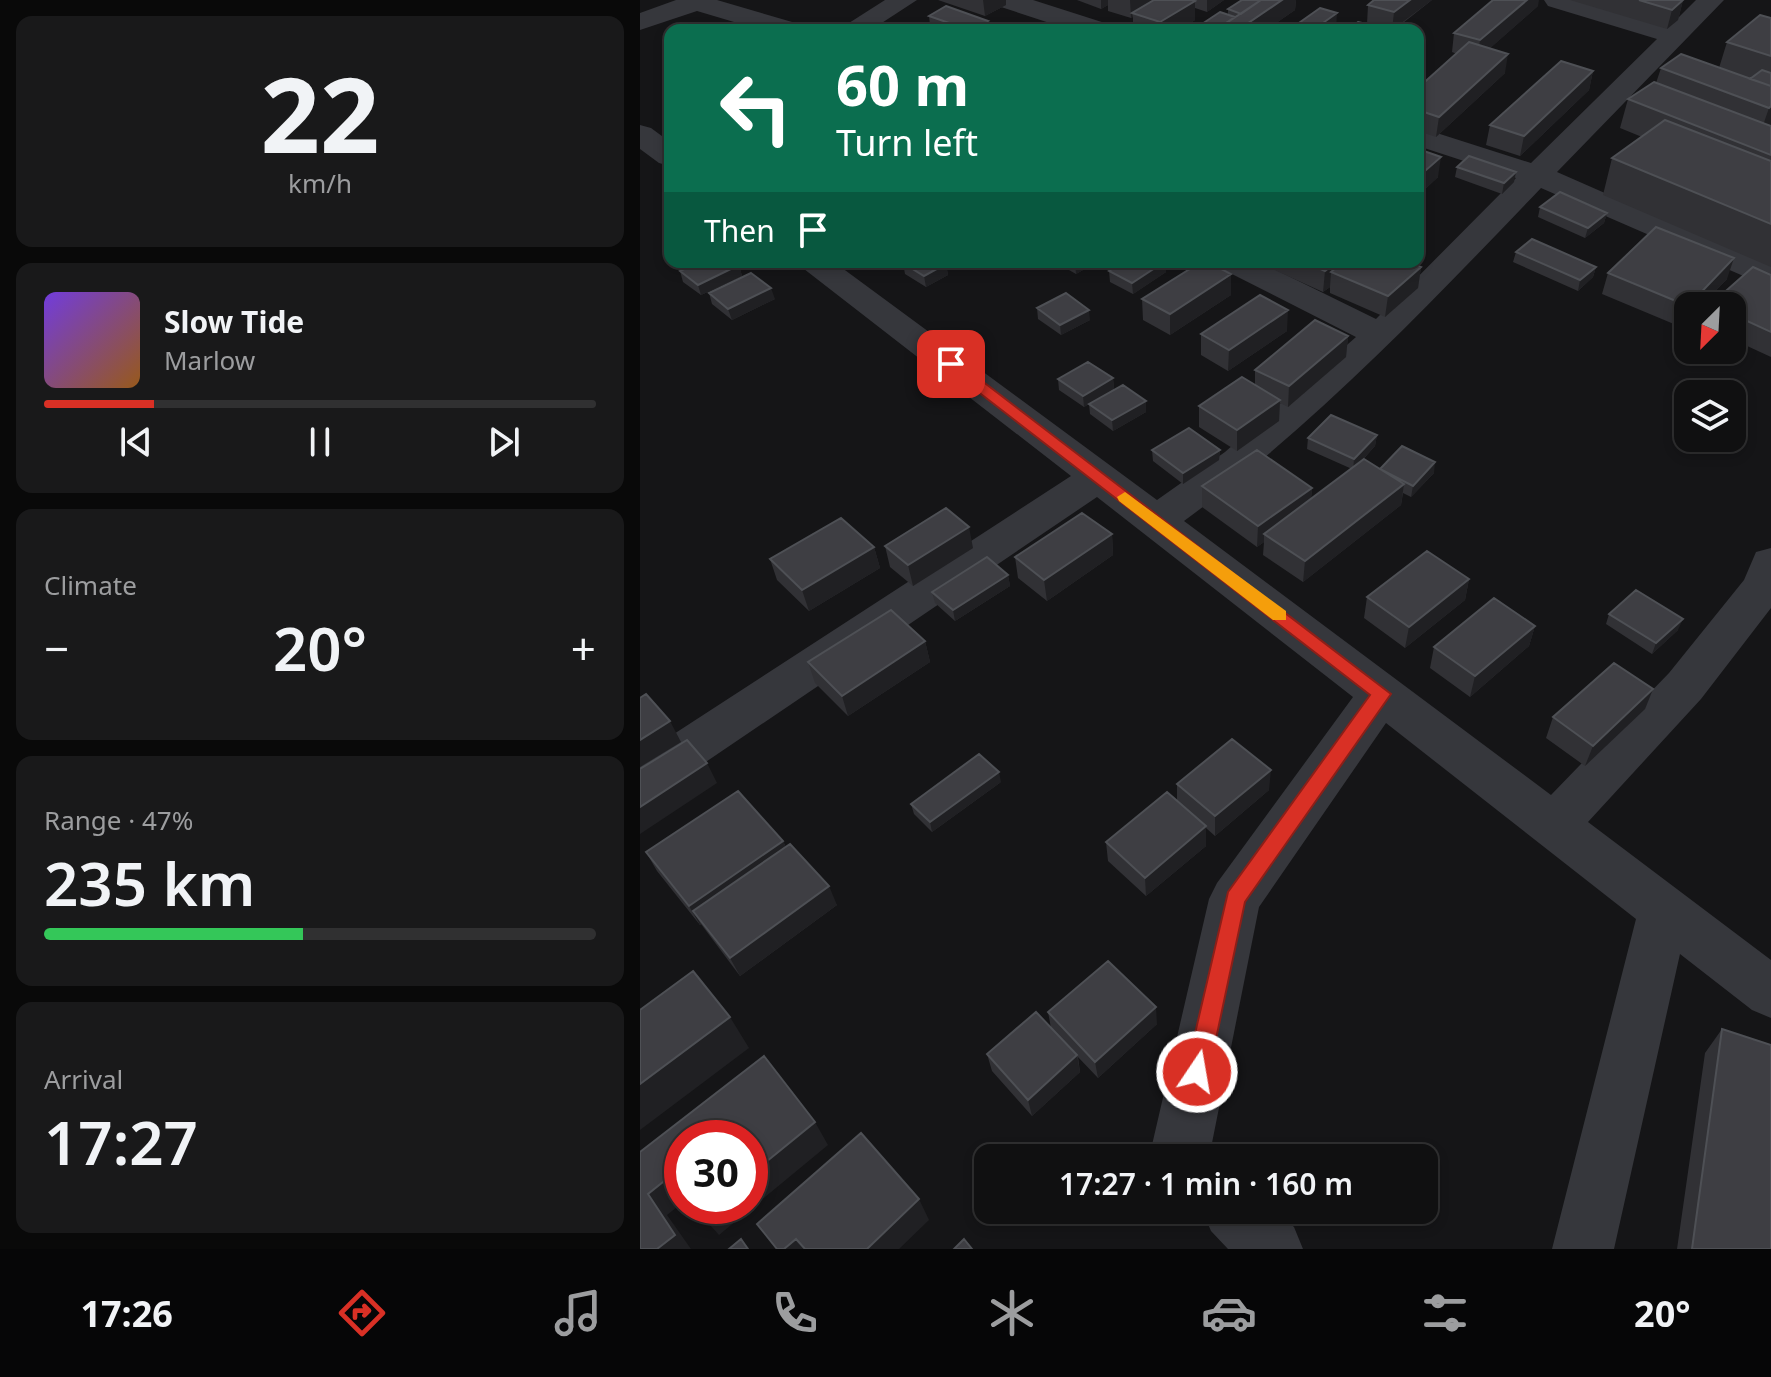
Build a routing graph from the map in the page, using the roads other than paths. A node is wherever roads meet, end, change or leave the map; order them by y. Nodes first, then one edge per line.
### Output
1 (904, 0) edge
2 (1007, 0) edge
3 (1557, 0) edge
4 (1711, 0) edge
5 (699, 1) edge
6 (1048, 5) edge
7 (640, 22) edge
8 (770, 24) edge
9 (862, 24) edge
10 (1020, 24) edge
11 (1086, 24) edge
12 (1675, 49) junction
13 (640, 134) edge
14 (1424, 138) edge
15 (664, 152) edge
16 (1537, 175) junction
17 (820, 268) edge
18 (1246, 268) edge
19 (1771, 278) edge
20 (1380, 335) junction
21 (1098, 477) junction
22 (1156, 521) junction
23 (1771, 563) edge
24 (1381, 694) junction
25 (640, 781) edge
26 (1554, 825) junction
27 (1664, 910) junction
28 (1771, 992) edge
29 (1182, 1144) edge
30 (1246, 1224) edge
31 (1272, 1249) edge
32 (1583, 1249) edge

1 - 9 street
2 - 6 street
3 - 12 street
4 - 12 street
5 - 7 street
5 - 8 street
6 - 10 street
6 - 11 street
12 - 16 street
13 - 15 street
14 - 16 street
16 - 19 street
16 - 20 street
17 - 21 street
18 - 20 street
20 - 22 street
21 - 22 street
21 - 25 street
22 - 24 street
23 - 26 street
24 - 26 street
24 - 29 street
26 - 27 street
27 - 28 street
27 - 32 street
30 - 31 street

